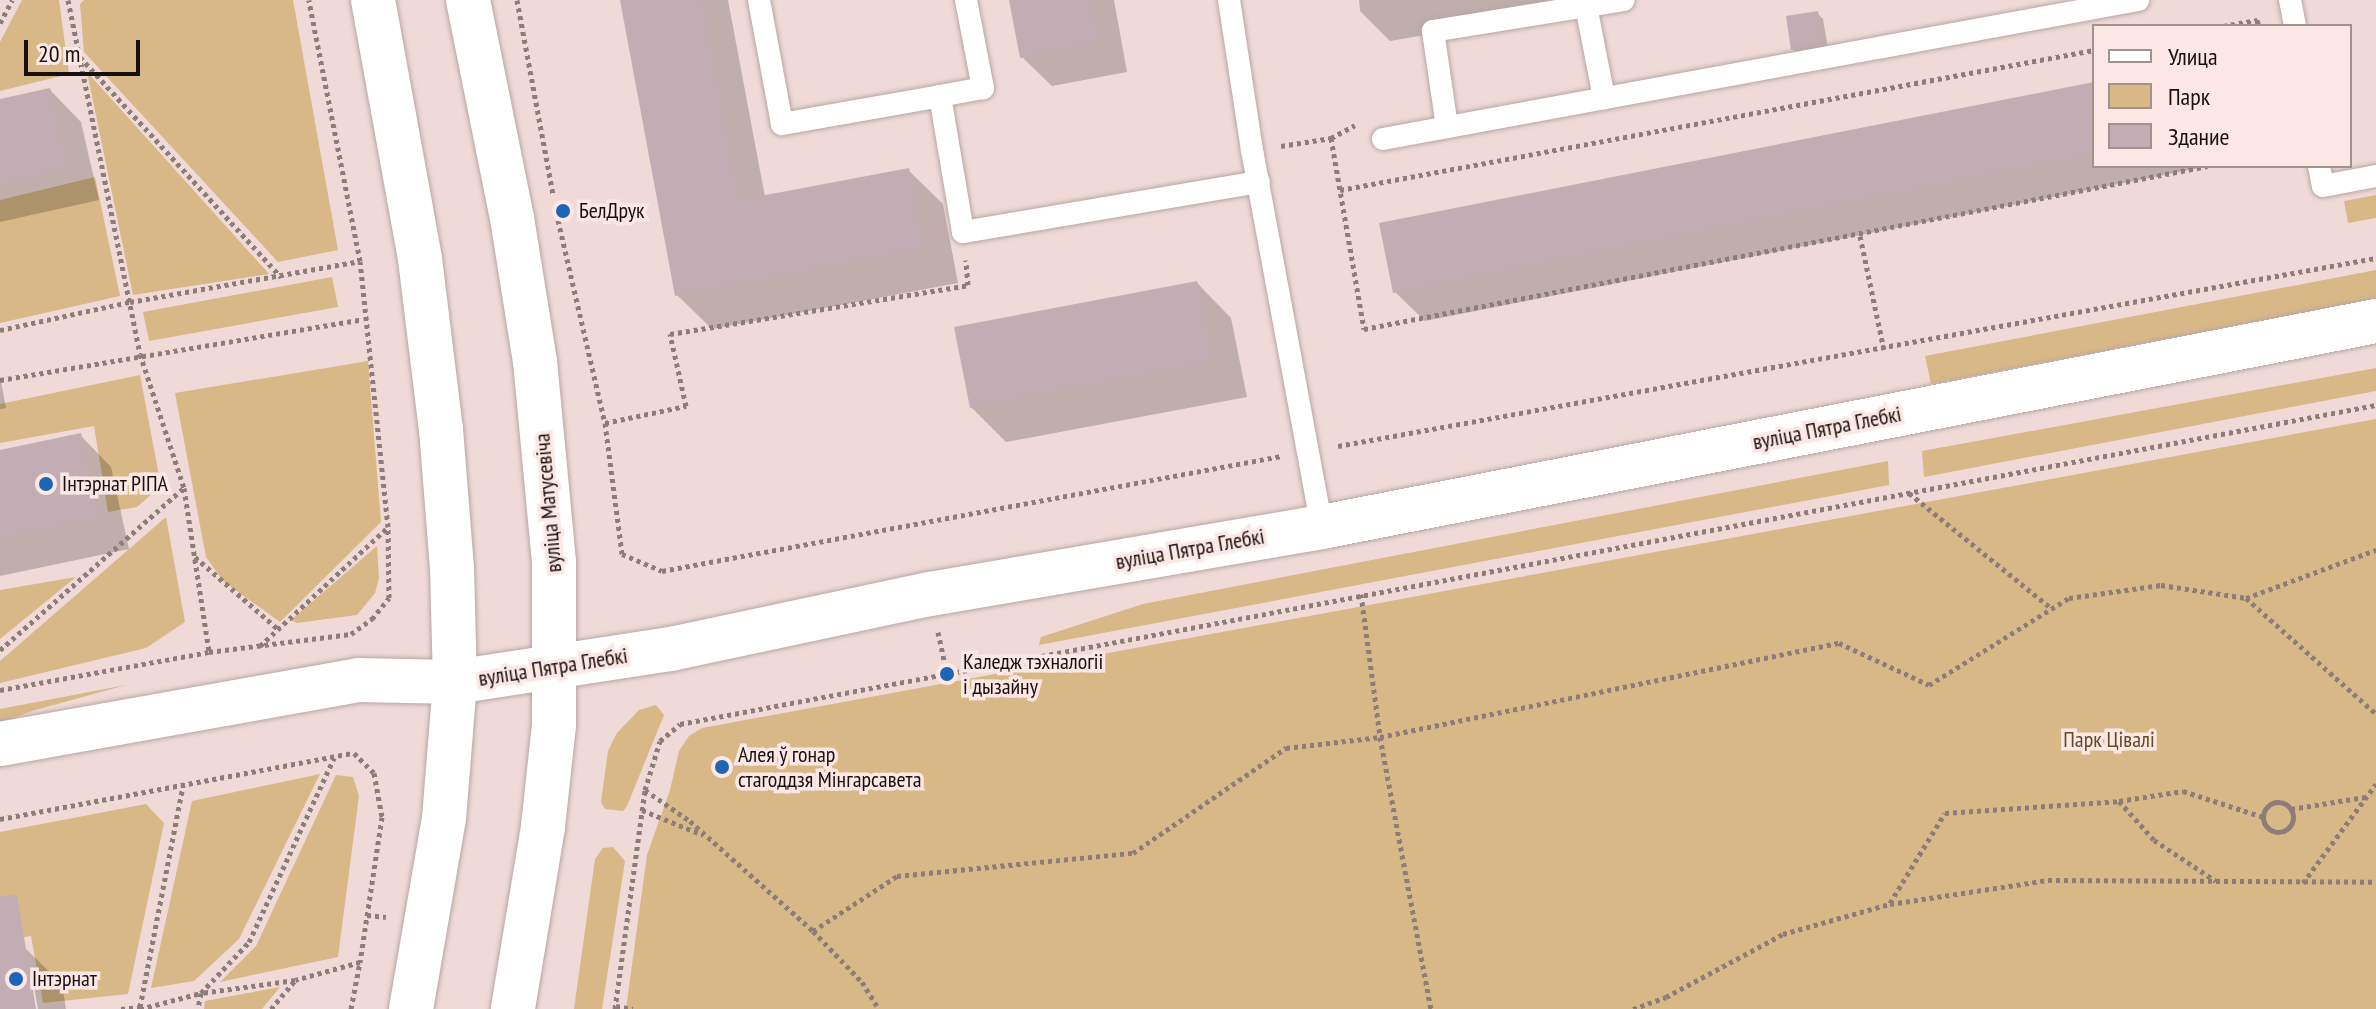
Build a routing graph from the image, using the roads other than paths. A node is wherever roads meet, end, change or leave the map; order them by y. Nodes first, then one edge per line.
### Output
1 (373, 0) edge
2 (468, 0) edge
3 (759, 0) edge
4 (966, 0) edge
5 (1229, 0) edge
6 (1624, 0) edge
7 (2138, 0) edge
8 (2290, 0) edge
9 (2099, 4) edge
10 (1586, 6) junction
11 (2295, 24) edge
12 (940, 96) junction
13 (1604, 98) junction
14 (1447, 127) junction
15 (1383, 139) dead end
16 (2319, 168) edge
17 (2376, 176) edge
18 (1259, 182) junction
19 (2376, 321) edge
20 (1322, 527) junction
21 (556, 667) junction
22 (455, 682) junction
23 (0, 744) edge
24 (411, 1009) edge
25 (513, 1009) edge

1 - 22 main road
2 - 21 main road, вуліца Матусевіча
3 - 12 lane
4 - 12 lane
5 - 18 lane
6 - 10 lane
7 - 9 lane
8 - 11 lane
9 - 13 lane
10 - 13 lane
10 - 14 lane
12 - 18 lane
13 - 14 lane
14 - 15 lane
16 - 17 lane
18 - 20 lane
19 - 20 main road, вуліца Пятра Глебкі
20 - 21 main road, вуліца Пятра Глебкі
21 - 22 main road, вуліца Пятра Глебкі
21 - 25 main road, вуліца Матусевіча
22 - 23 main road, вуліца Пятра Глебкі
22 - 24 main road

